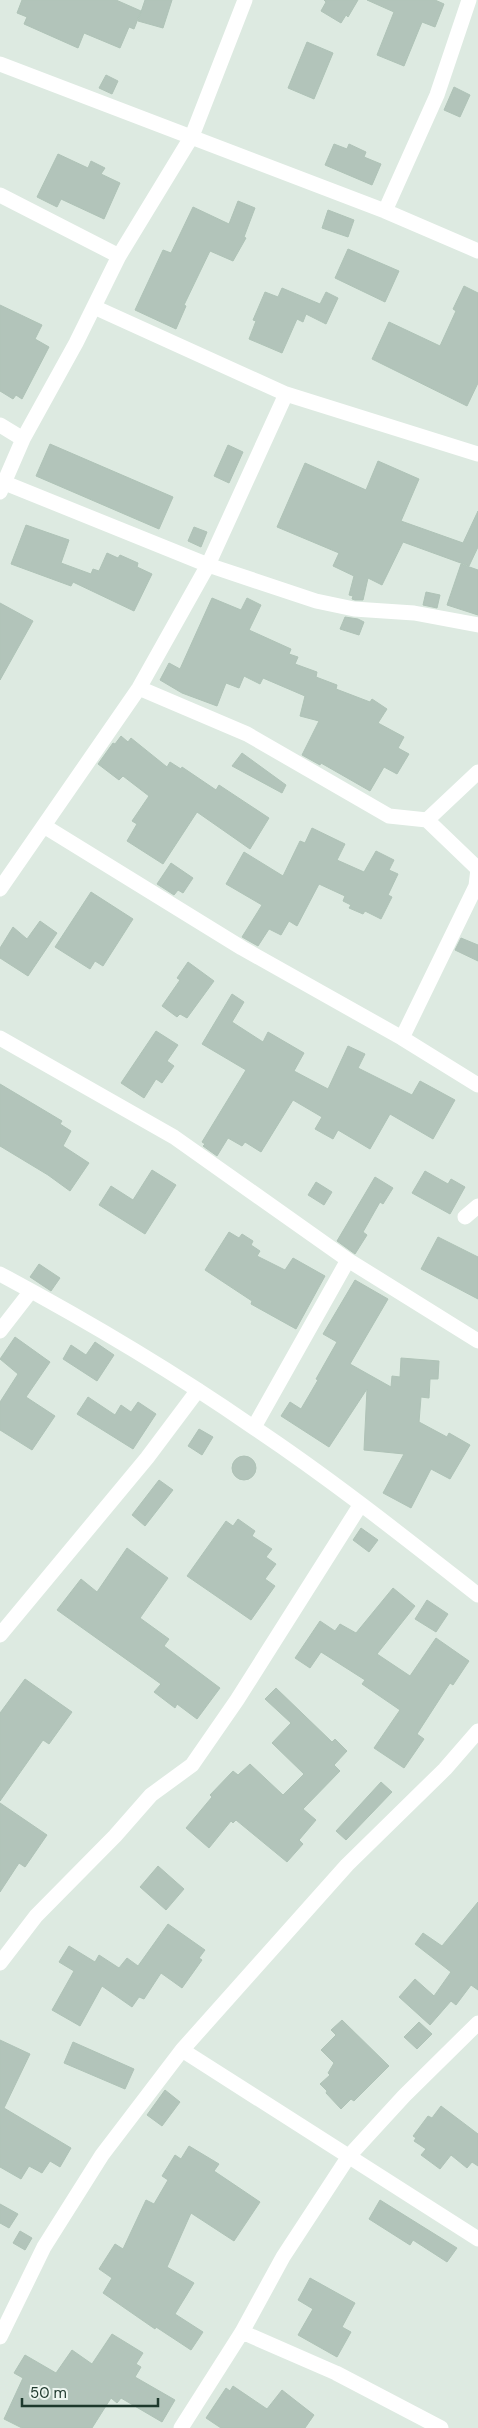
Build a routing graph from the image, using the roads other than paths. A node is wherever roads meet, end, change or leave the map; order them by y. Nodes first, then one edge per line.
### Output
1 (245, 0) edge
2 (469, 0) edge
3 (0, 64) edge
4 (192, 136) junction
5 (0, 195) edge
6 (385, 212) junction
7 (478, 251) edge
8 (119, 256) junction
9 (94, 307) junction
10 (286, 394) junction
11 (0, 425) edge
12 (23, 440) junction
13 (478, 454) edge
14 (3, 487) edge
15 (208, 565) junction
16 (478, 625) edge
17 (139, 688) junction
18 (478, 772) edge
19 (426, 820) junction
20 (44, 826) junction
21 (0, 889) edge
22 (0, 1038) edge
23 (402, 1038) junction
24 (478, 1085) edge
25 (478, 1206) edge
26 (465, 1217) dead end
27 (348, 1260) junction
28 (0, 1274) edge
29 (31, 1291) junction
30 (0, 1331) edge
31 (478, 1341) edge
32 (198, 1390) junction
33 (254, 1427) junction
34 (361, 1504) junction
35 (478, 1595) edge
36 (0, 1635) edge
37 (478, 1731) edge
38 (0, 1963) edge
39 (478, 2023) edge
40 (182, 2050) junction
41 (349, 2156) junction
42 (478, 2239) edge
43 (242, 2332) junction
44 (0, 2337) edge
45 (181, 2428) edge
46 (441, 2428) edge

1 - 4 street
2 - 6 street
3 - 4 street
4 - 6 street
4 - 8 street
5 - 8 street
6 - 7 street
8 - 9 street
9 - 10 street
9 - 12 street
10 - 13 street
10 - 15 street
11 - 12 street
12 - 14 street
14 - 15 street
15 - 16 street
15 - 17 street
17 - 19 street
17 - 20 street
18 - 19 street
19 - 23 street
20 - 21 street
20 - 23 street
22 - 27 street
23 - 24 street
25 - 26 street
27 - 31 street
27 - 33 street
28 - 29 street
29 - 30 street
29 - 32 street
32 - 33 street
32 - 36 street
33 - 34 street
34 - 35 street
34 - 38 street
37 - 40 street
39 - 41 street
40 - 41 street
40 - 44 street
41 - 42 street
41 - 43 street
43 - 45 street
43 - 46 street

